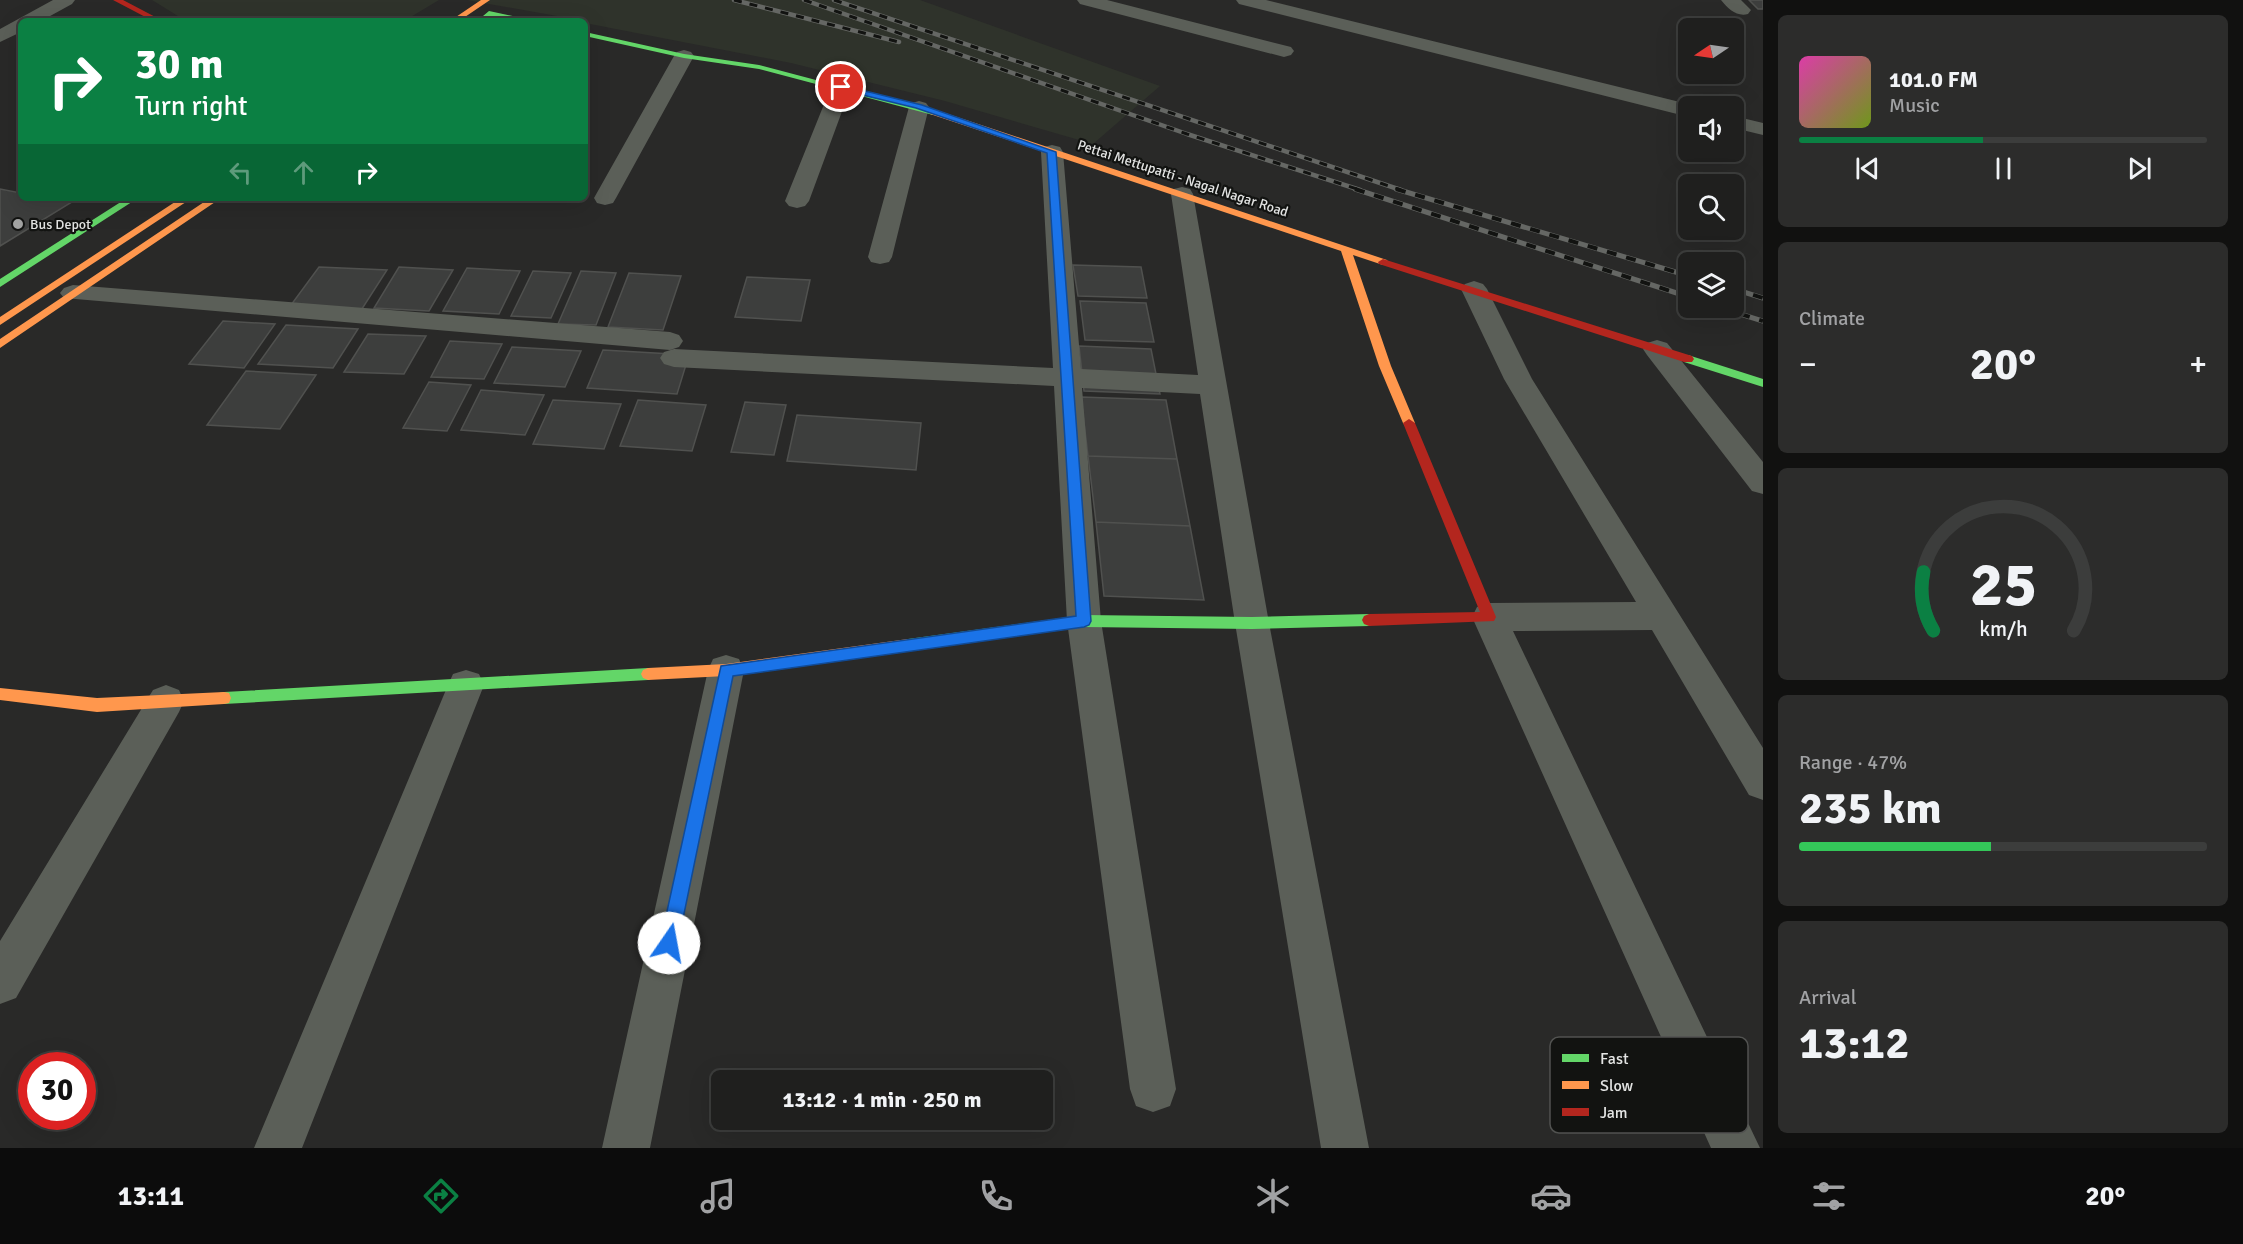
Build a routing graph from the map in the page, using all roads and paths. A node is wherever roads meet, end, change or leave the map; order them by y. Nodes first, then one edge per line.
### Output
1 (66, 0) edge
2 (117, 0) edge
3 (486, 0) edge
4 (1086, 0) edge
5 (1245, 0) edge
6 (33, 18) edge
7 (153, 18) edge
8 (459, 18) edge
9 (18, 26) edge
10 (588, 35) edge
11 (0, 36) edge
12 (1284, 51) dead end
13 (684, 56) junction
14 (841, 87) junction
15 (919, 107) junction
16 (1678, 108) edge
17 (1744, 124) edge
18 (1763, 129) edge
19 (1052, 152) junction
20 (1182, 194) junction
21 (605, 198) dead end
22 (128, 201) edge
23 (182, 201) edge
24 (211, 201) edge
25 (797, 201) dead end
26 (1346, 250) junction
27 (880, 257) dead end
28 (0, 284) edge
29 (1474, 289) junction
30 (73, 293) junction
31 (0, 322) edge
32 (0, 344) edge
33 (1657, 349) junction
34 (1067, 378) junction
35 (1763, 383) edge
36 (1212, 385) junction
37 (1763, 483) edge
38 (1662, 616) junction
39 (1489, 617) junction
40 (1084, 621) junction
41 (1252, 623) junction
42 (726, 670) junction
43 (466, 685) junction
44 (0, 694) edge
45 (166, 701) junction
46 (1763, 782) edge
47 (0, 982) edge
48 (1685, 1037) edge
49 (1153, 1089) dead end
50 (1730, 1133) edge
51 (278, 1148) edge
52 (626, 1148) edge
53 (1344, 1148) edge
54 (1737, 1148) edge

1 - 6 street
2 - 7 main road
3 - 8 main road
4 - 12 street
5 - 16 street
9 - 11 street
10 - 13 main road, Pettai Mettupatti - Nagal Nagar Road
13 - 14 main road, Pettai Mettupatti - Nagal Nagar Road
13 - 21 street
14 - 15 main road, Pettai Mettupatti - Nagal Nagar Road
14 - 25 street
15 - 19 main road, Pettai Mettupatti - Nagal Nagar Road
15 - 27 street
17 - 18 street
19 - 20 main road, Pettai Mettupatti - Nagal Nagar Road
19 - 34 street
20 - 26 main road, Pettai Mettupatti - Nagal Nagar Road
20 - 36 street
22 - 28 main road
23 - 31 main road
24 - 30 main road
26 - 29 main road, Pettai Mettupatti - Nagal Nagar Road
26 - 39 main road
29 - 33 main road, Pettai Mettupatti - Nagal Nagar Road
29 - 38 street
30 - 32 main road
30 - 34 street
33 - 35 main road, Pettai Mettupatti - Nagal Nagar Road
33 - 37 street
34 - 36 street
34 - 40 street
36 - 41 street
38 - 39 street
38 - 46 street
39 - 41 main road
39 - 48 street
40 - 41 main road
40 - 42 main road
40 - 49 street
41 - 53 street
42 - 43 main road
42 - 52 street
43 - 45 main road
43 - 51 street
44 - 45 main road
45 - 47 street
50 - 54 street

